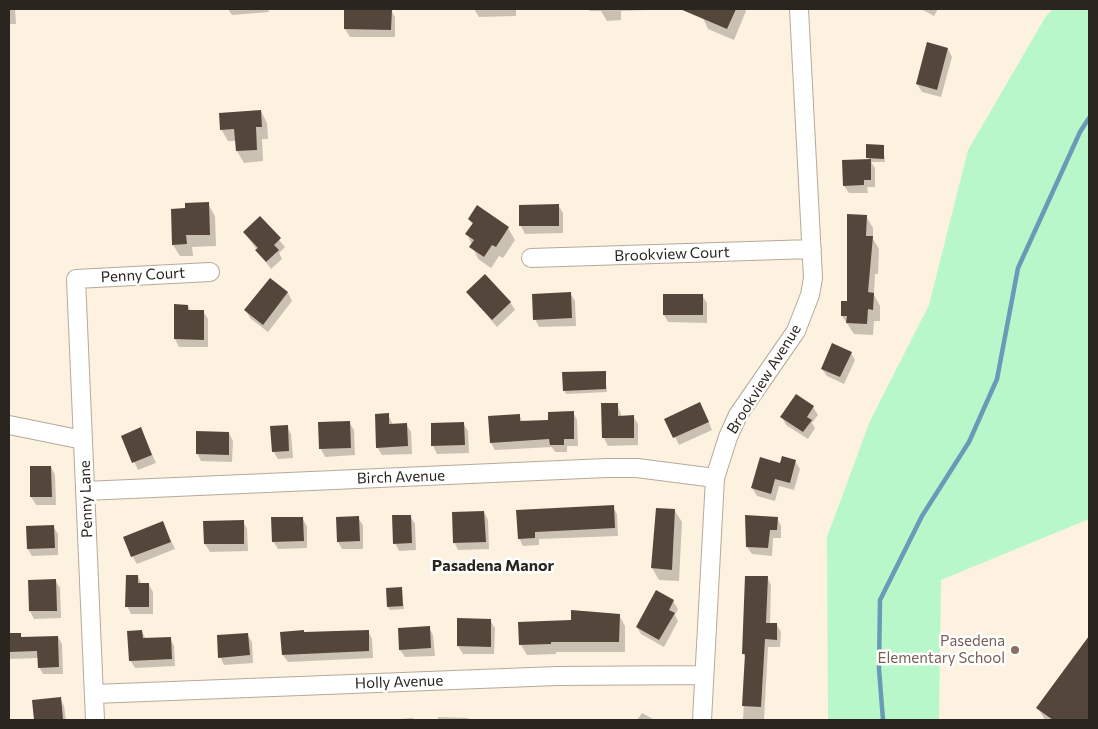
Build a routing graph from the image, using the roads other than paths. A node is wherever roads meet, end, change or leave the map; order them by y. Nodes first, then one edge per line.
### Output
1 (800, 9) edge
2 (812, 249) junction
3 (532, 258) dead end
4 (210, 272) dead end
5 (76, 279) joint
6 (9, 425) edge
7 (84, 440) junction
8 (716, 478) junction
9 (85, 491) junction
10 (704, 675) junction
11 (94, 694) junction
12 (95, 720) edge
13 (702, 720) edge

1 - 2 street, Brookview Avenue
2 - 3 street, Brookview Court
2 - 8 street, Brookview Avenue
4 - 5 street, Penny Court
5 - 7 street, Penny Lane
6 - 7 street
7 - 9 street, Penny Lane
8 - 9 street, Birch Avenue
8 - 10 street, Brookview Avenue
9 - 11 street, Penny Lane
10 - 11 street, Holly Avenue
10 - 13 street, Brookview Avenue
11 - 12 street, Penny Lane

